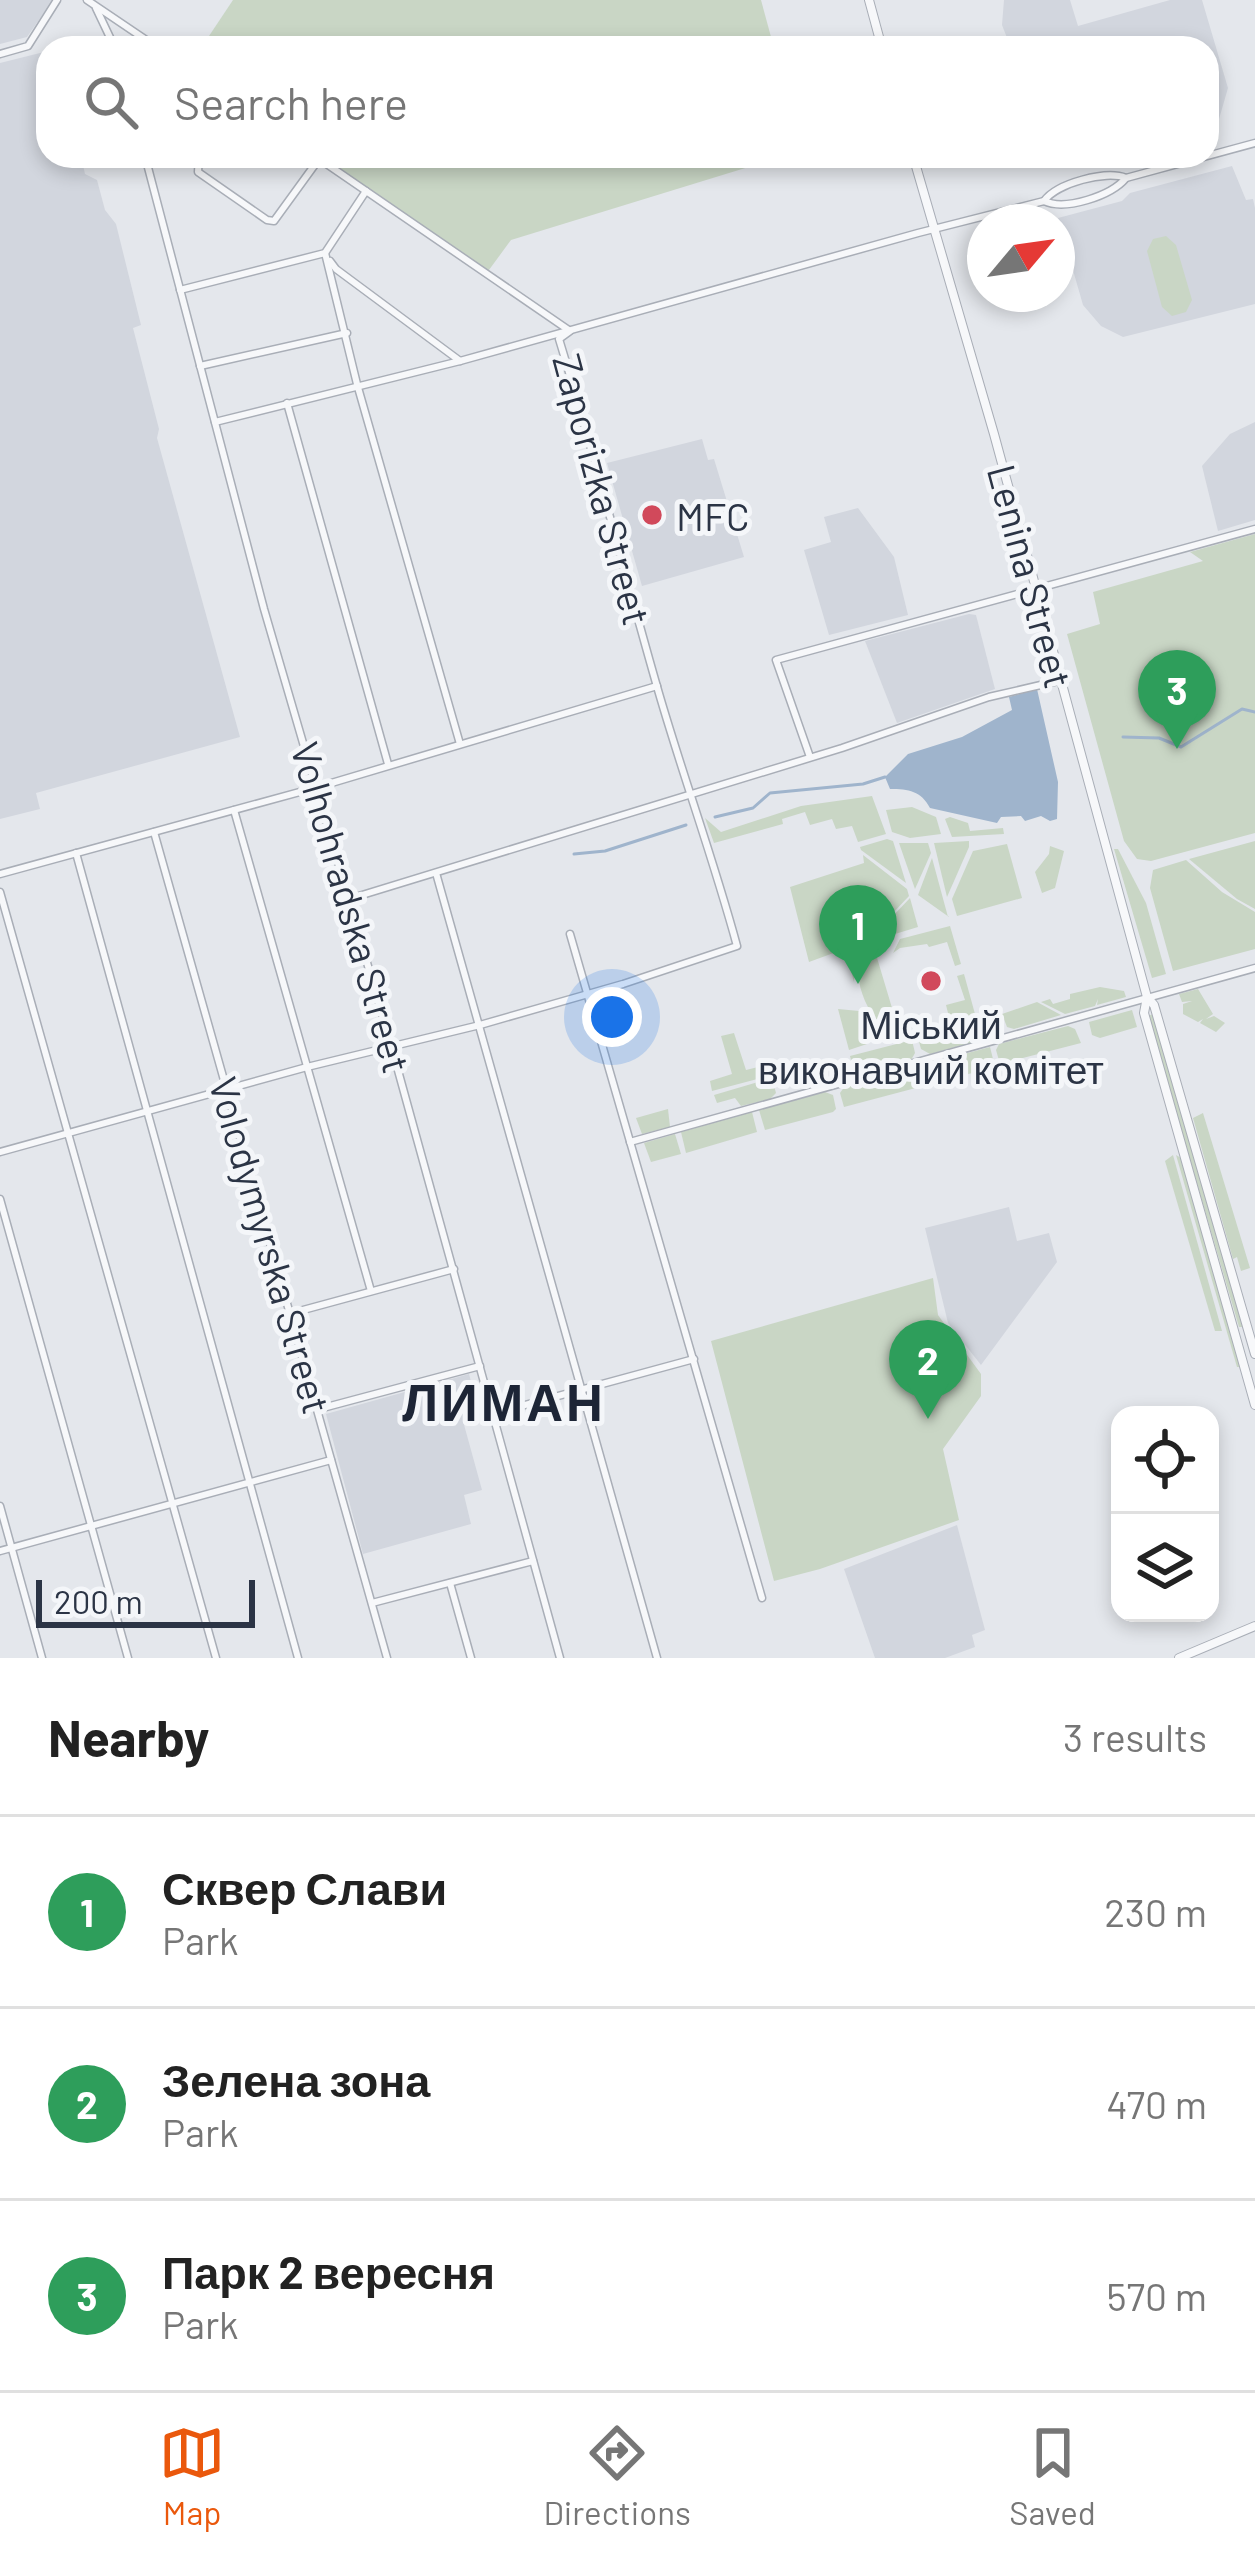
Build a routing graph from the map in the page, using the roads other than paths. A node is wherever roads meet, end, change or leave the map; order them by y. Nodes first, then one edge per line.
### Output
1 (57, 0) edge
2 (869, 0) edge
3 (91, 3) edge
4 (109, 36) edge
5 (140, 36) edge
6 (879, 36) edge
7 (0, 54) edge
8 (1255, 143) edge
9 (1219, 153) edge
10 (148, 168) edge
11 (198, 168) edge
12 (309, 168) edge
13 (333, 168) edge
14 (916, 168) edge
15 (1163, 168) edge
16 (1126, 178) junction
17 (366, 191) junction
18 (1044, 202) junction
19 (934, 229) junction
20 (325, 253) junction
21 (179, 290) junction
22 (570, 331) junction
23 (347, 333) junction
24 (460, 361) junction
25 (200, 366) junction
26 (357, 384) junction
27 (287, 404) junction
28 (215, 422) junction
29 (1255, 529) edge
30 (1036, 589) junction
31 (1058, 681) junction
32 (657, 686) junction
33 (460, 744) junction
34 (811, 757) junction
35 (388, 765) junction
36 (318, 787) junction
37 (692, 792) junction
38 (234, 810) junction
39 (154, 832) junction
40 (76, 853) junction
41 (436, 873) junction
42 (0, 874) edge
43 (0, 892) edge
44 (349, 899) junction
45 (570, 934) dead end
46 (1255, 968) edge
47 (587, 994) junction
48 (1147, 998) junction
49 (481, 1025) junction
50 (391, 1045) junction
51 (308, 1067) junction
52 (228, 1089) junction
53 (146, 1111) junction
54 (70, 1132) junction
55 (630, 1142) junction
56 (0, 1152) edge
57 (0, 1199) edge
58 (454, 1269) junction
59 (371, 1291) junction
60 (292, 1313) junction
61 (1255, 1354) edge
62 (694, 1359) junction
63 (480, 1366) junction
64 (583, 1390) junction
65 (1255, 1405) edge
66 (319, 1409) junction
67 (492, 1414) junction
68 (331, 1460) junction
69 (249, 1482) junction
70 (172, 1503) junction
71 (0, 1506) edge
72 (91, 1526) junction
73 (12, 1548) junction
74 (0, 1551) edge
75 (533, 1561) junction
76 (450, 1583) junction
77 (762, 1598) dead end
78 (372, 1604) junction
79 (1255, 1626) edge
80 (43, 1658) edge
81 (128, 1658) edge
82 (215, 1658) edge
83 (298, 1658) edge
84 (387, 1658) edge
85 (471, 1658) edge
86 (560, 1658) edge
87 (657, 1658) edge
88 (1179, 1658) edge

1 - 7 street
2 - 6 street
3 - 4 street
3 - 5 street
8 - 9 street
10 - 21 street, Volhohradska Street
11 - 12 street
13 - 17 street, Zaporizka Street
14 - 19 street, Lenina Street
15 - 16 street
16 - 18 street
16 - 18 street
17 - 20 street
17 - 22 street, Zaporizka Street
18 - 19 street
19 - 22 street
19 - 30 street, Lenina Street
20 - 21 street
20 - 23 street
20 - 24 street
21 - 25 street, Volhohradska Street
22 - 24 street
22 - 32 street, Zaporizka Street
23 - 25 street
23 - 26 street
24 - 26 street
25 - 28 street, Volhohradska Street
26 - 27 street
26 - 33 street
27 - 28 street
27 - 35 street
28 - 36 street, Volhohradska Street
29 - 30 street
30 - 31 street, Lenina Street
30 - 34 street
31 - 34 street
31 - 48 street, Lenina Street
32 - 33 street
32 - 37 street, Zaporizka Street
33 - 35 street
34 - 37 street
35 - 36 street
36 - 38 street
36 - 44 street, Volhohradska Street
37 - 41 street
37 - 47 street, Zaporizka Street
38 - 39 street
38 - 51 street
39 - 40 street
39 - 52 street, Volodymyrska Street
40 - 42 street
40 - 53 street
41 - 44 street
41 - 49 street
43 - 54 street
44 - 50 street, Volhohradska Street
45 - 47 street
46 - 48 street
47 - 49 street
47 - 55 street
48 - 55 street
48 - 61 street, Lenina Street
48 - 65 street, Lenina Street
49 - 50 street
49 - 64 street
50 - 51 street
50 - 58 street, Volhohradska Street
51 - 52 street
51 - 59 street
52 - 53 street
52 - 60 street, Volodymyrska Street
53 - 54 street
53 - 69 street
54 - 56 street
54 - 70 street
55 - 62 street
57 - 72 street
58 - 59 street
58 - 63 street, Volhohradska Street
59 - 60 street
60 - 66 street, Volodymyrska Street
62 - 64 street
62 - 77 street
63 - 66 street
63 - 67 street, Volhohradska Street
64 - 67 street
64 - 87 street
66 - 68 street, Volodymyrska Street
67 - 75 street, Volhohradska Street
68 - 69 street
68 - 78 street, Volodymyrska Street
69 - 70 street
69 - 83 street
70 - 72 street
70 - 82 street
71 - 73 street
72 - 73 street
72 - 81 street
73 - 74 street
73 - 80 street
75 - 76 street
75 - 86 street, Volhohradska Street
76 - 78 street
76 - 85 street
78 - 84 street, Volodymyrska Street
79 - 88 street

